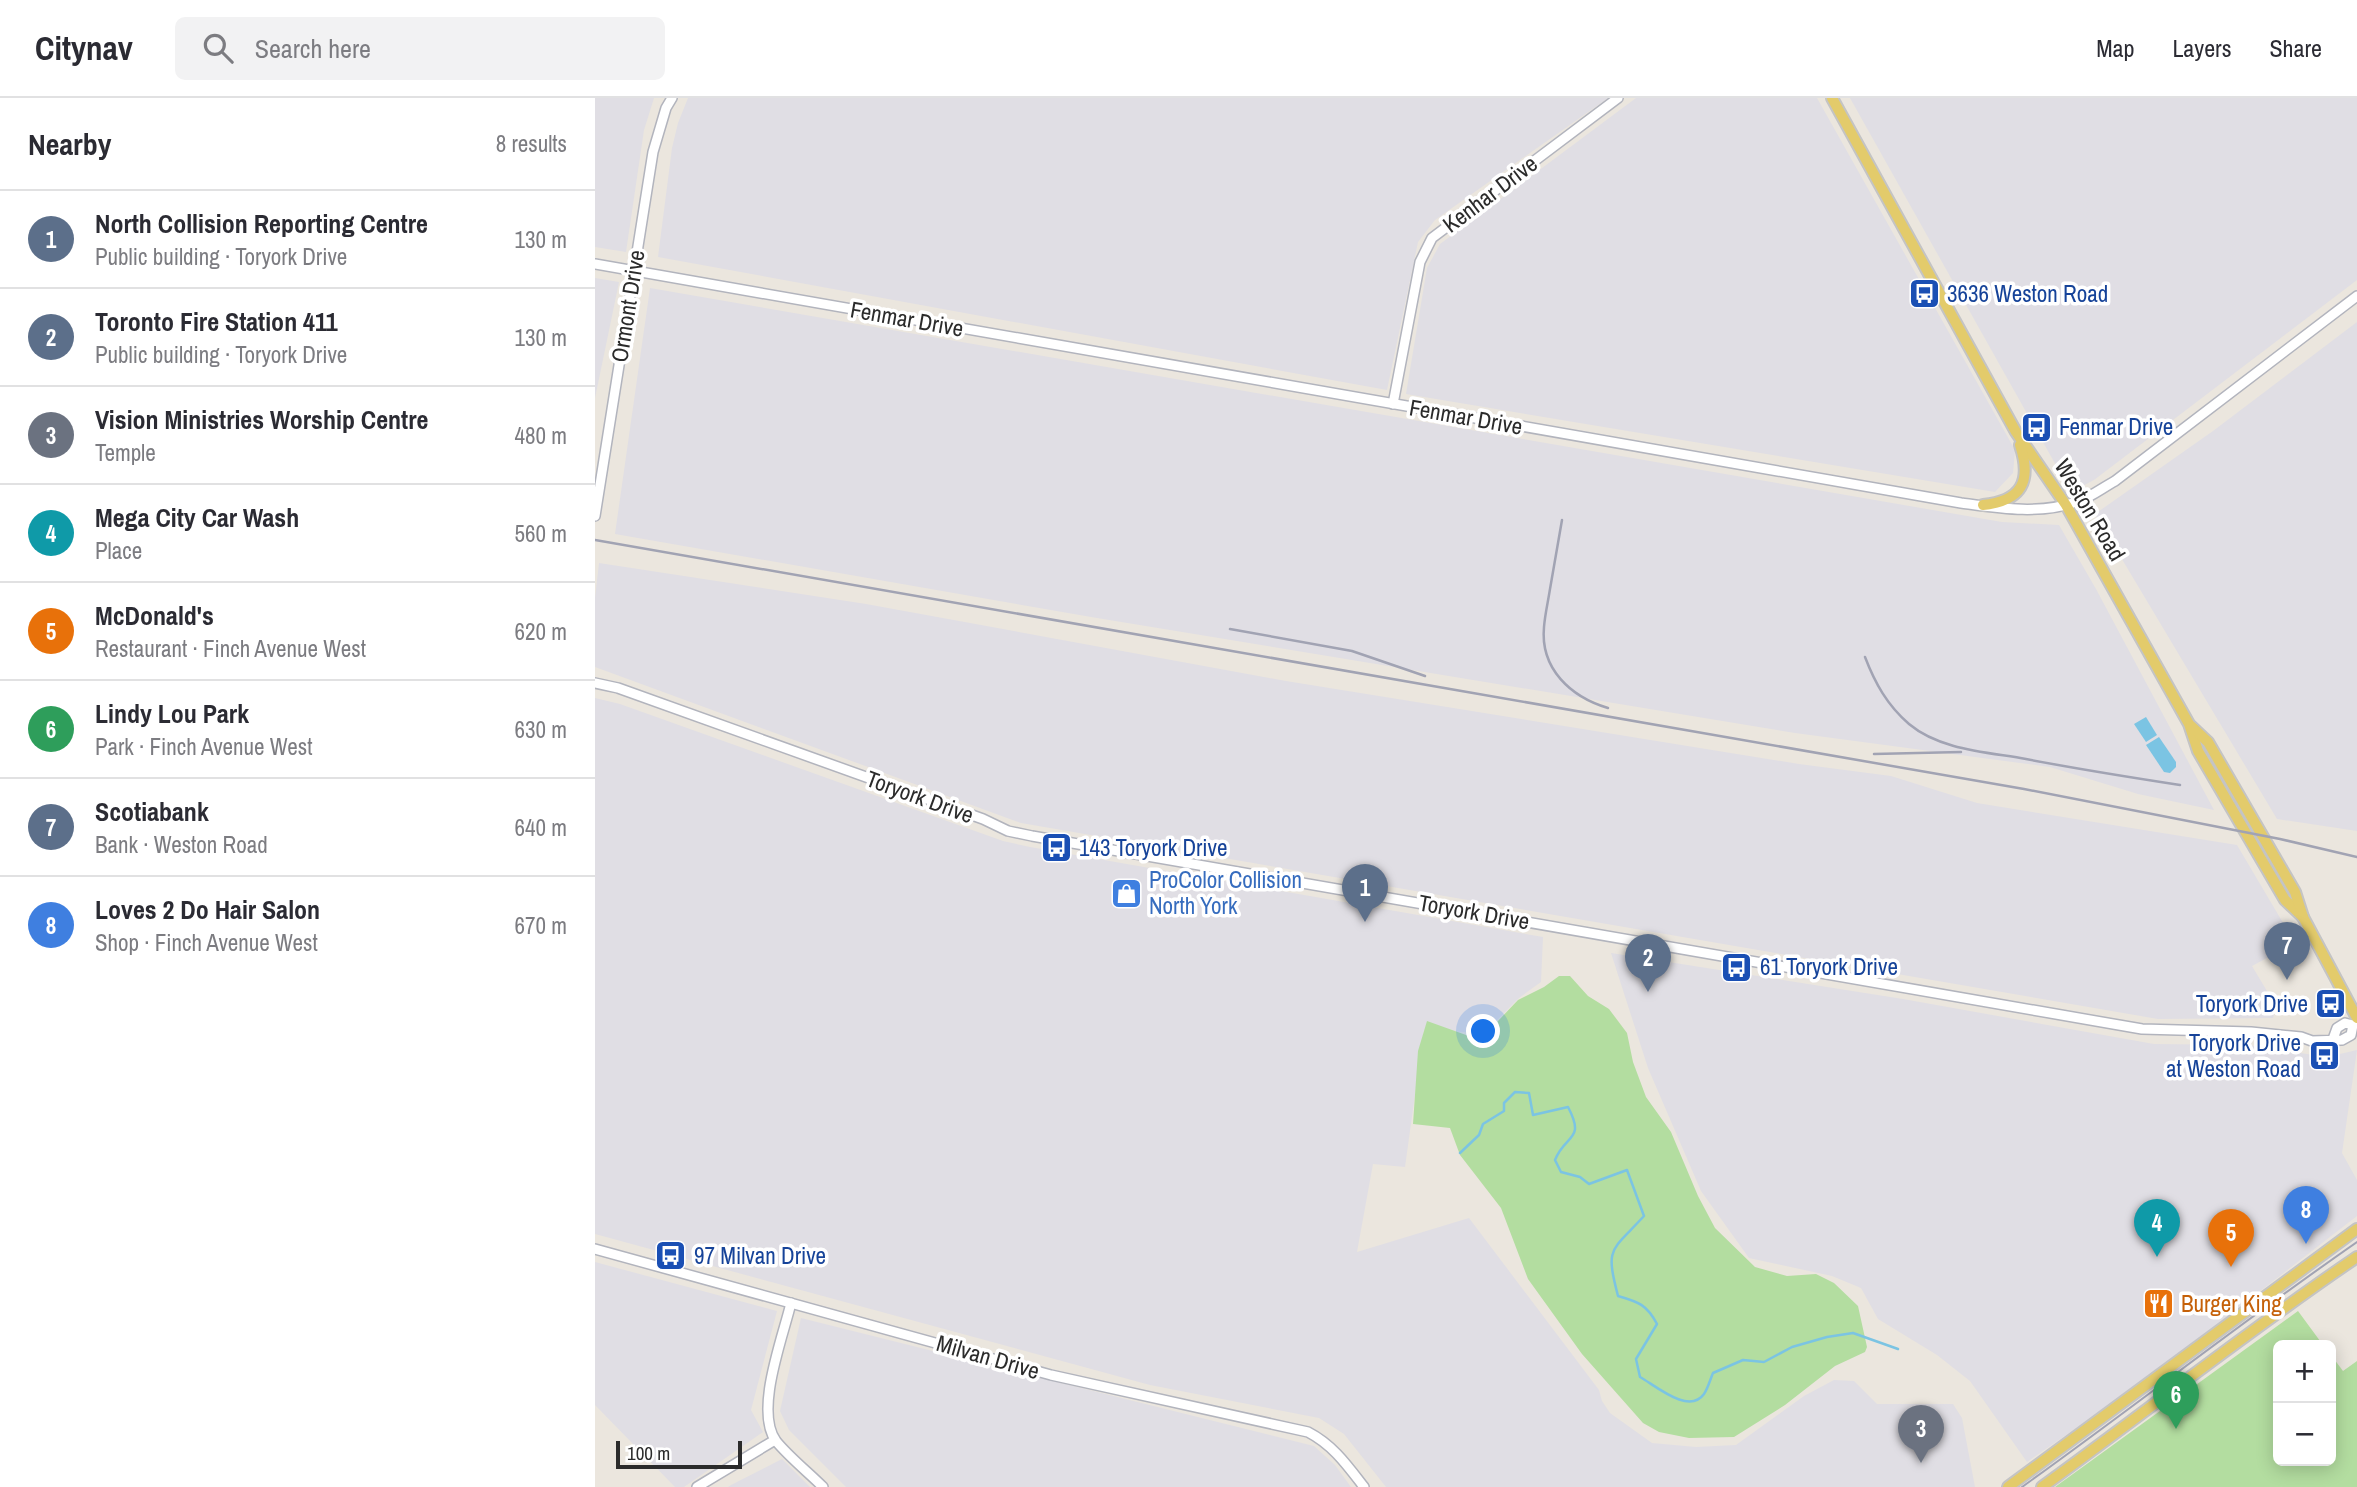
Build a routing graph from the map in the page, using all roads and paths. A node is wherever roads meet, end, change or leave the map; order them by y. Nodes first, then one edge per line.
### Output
1 (672, 98) edge
2 (1618, 98) edge
3 (1832, 98) edge
4 (595, 264) edge
5 (634, 271) junction
6 (2357, 296) edge
7 (1393, 404) junction
8 (2017, 432) junction
9 (1983, 505) junction
10 (2066, 505) junction
11 (595, 516) edge
12 (595, 683) edge
13 (2356, 1022) edge
14 (2357, 1229) edge
15 (595, 1249) edge
16 (2357, 1257) edge
17 (791, 1303) junction
18 (775, 1440) junction
19 (697, 1487) edge
20 (823, 1487) edge
21 (1364, 1487) edge
22 (2008, 1487) edge
23 (2042, 1487) edge

1 - 5 street, Ormont Drive
2 - 7 street, Kenhar Drive
3 - 8 main road, Weston Road
4 - 5 street, Fenmar Drive
5 - 7 street, Fenmar Drive
5 - 11 street, Ormont Drive
6 - 10 street, Fenmar Drive
7 - 9 street, Fenmar Drive
8 - 9 main road
8 - 10 main road, Weston Road
9 - 10 street, Fenmar Drive
10 - 13 main road, Weston Road
12 - 13 street, Toryork Drive
14 - 22 main road
15 - 17 street, Milvan Drive
16 - 23 main road
17 - 18 street
17 - 21 street, Milvan Drive
18 - 19 street
18 - 20 street

